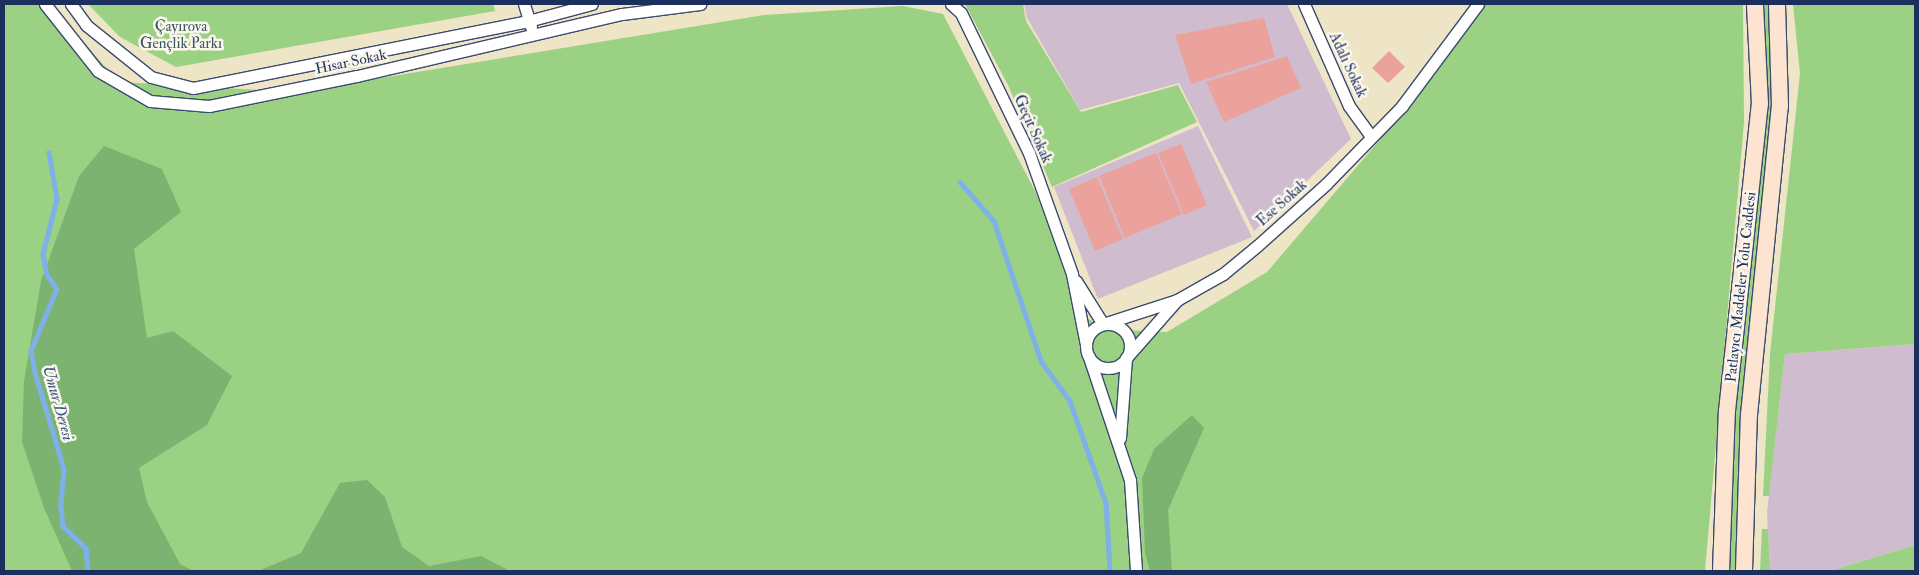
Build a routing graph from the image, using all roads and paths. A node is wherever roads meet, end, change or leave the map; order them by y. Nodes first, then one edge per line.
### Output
1 (45, 4) edge
2 (71, 4) edge
3 (524, 4) edge
4 (592, 4) edge
5 (700, 4) edge
6 (951, 4) edge
7 (1304, 4) edge
8 (1478, 4) edge
9 (1755, 4) edge
10 (1777, 4) edge
11 (622, 9) edge
12 (528, 21) junction
13 (536, 36) junction
14 (1371, 136) junction
15 (1072, 274) junction
16 (1177, 300) junction
17 (1103, 324) junction
18 (1087, 351) junction
19 (1126, 358) junction
20 (1120, 442) junction
21 (1136, 571) edge
22 (1721, 571) edge
23 (1744, 571) edge

1 - 13 street, Hisar Sokak
2 - 12 street, Hisar Sokak
3 - 12 street
4 - 12 street, Hisar Sokak
5 - 11 street, Hisar Sokak
6 - 15 street, Geçit Sokak
7 - 14 street, Adalı Sokak
8 - 14 street, Ese Sokak
9 - 22 main road, Patlayıcı Maddeler Yolu Caddesi
10 - 23 main road, Patlayıcı Maddeler Yolu Caddesi
11 - 13 street, Hisar Sokak
12 - 13 street
14 - 16 street, Ese Sokak
15 - 17 street
15 - 18 street
16 - 17 street, Ese Sokak
16 - 19 street
17 - 18 street
17 - 19 street
18 - 19 street
18 - 20 street
19 - 20 street
20 - 21 street

